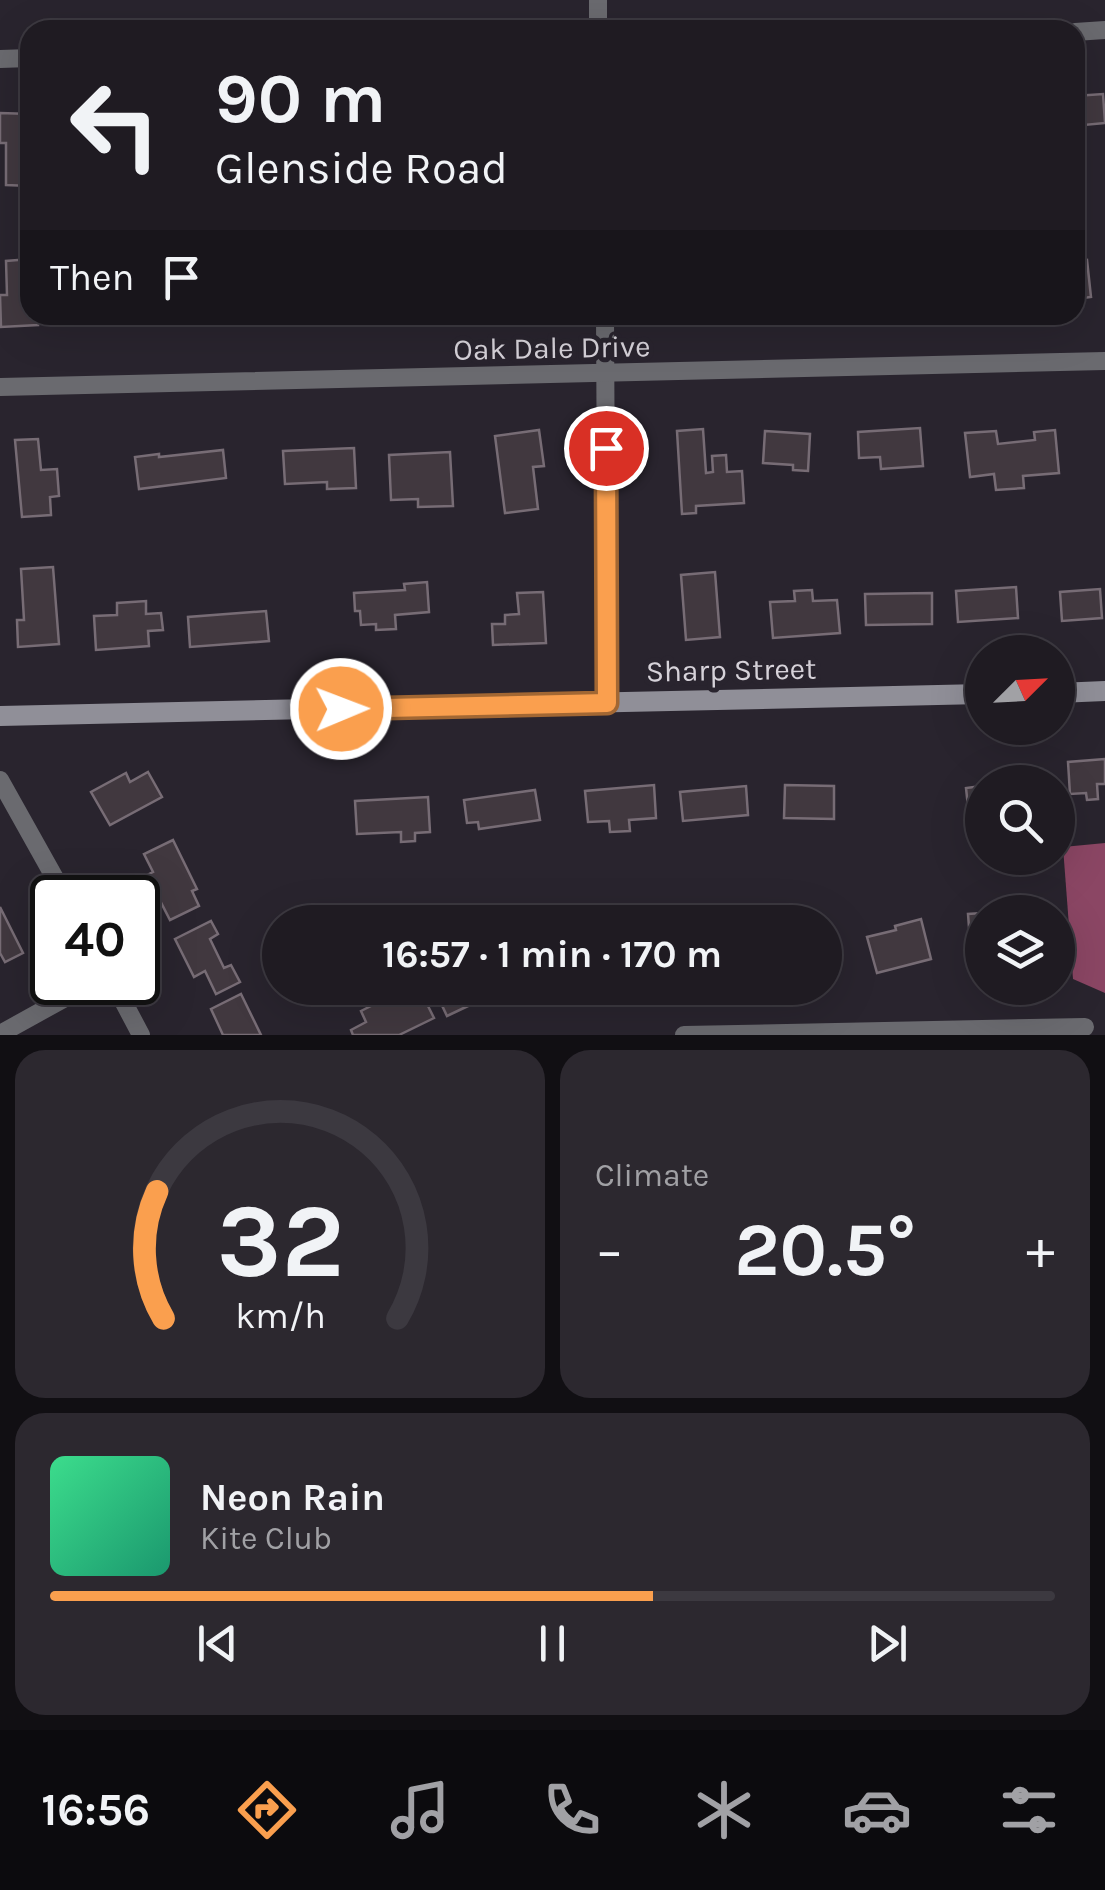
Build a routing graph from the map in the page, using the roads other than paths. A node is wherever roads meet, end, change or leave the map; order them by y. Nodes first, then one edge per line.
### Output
1 (605, 325) edge
2 (1105, 361) edge
3 (606, 375) junction
4 (0, 387) edge
5 (1075, 692) edge
6 (1105, 692) edge
7 (965, 694) edge
8 (607, 703) junction
9 (0, 716) edge
10 (0, 780) edge
11 (53, 875) edge
12 (52, 1005) edge
13 (125, 1005) edge
14 (1086, 1027) dead end
15 (0, 1034) edge
16 (141, 1035) edge
17 (684, 1035) edge

1 - 3 street
2 - 3 street, Oak Dale Drive
3 - 4 street, Oak Dale Drive
3 - 8 street
5 - 6 street
7 - 8 street, Sharp Street
8 - 9 street, Sharp Street
10 - 11 street
12 - 15 street
13 - 16 street
14 - 17 street

